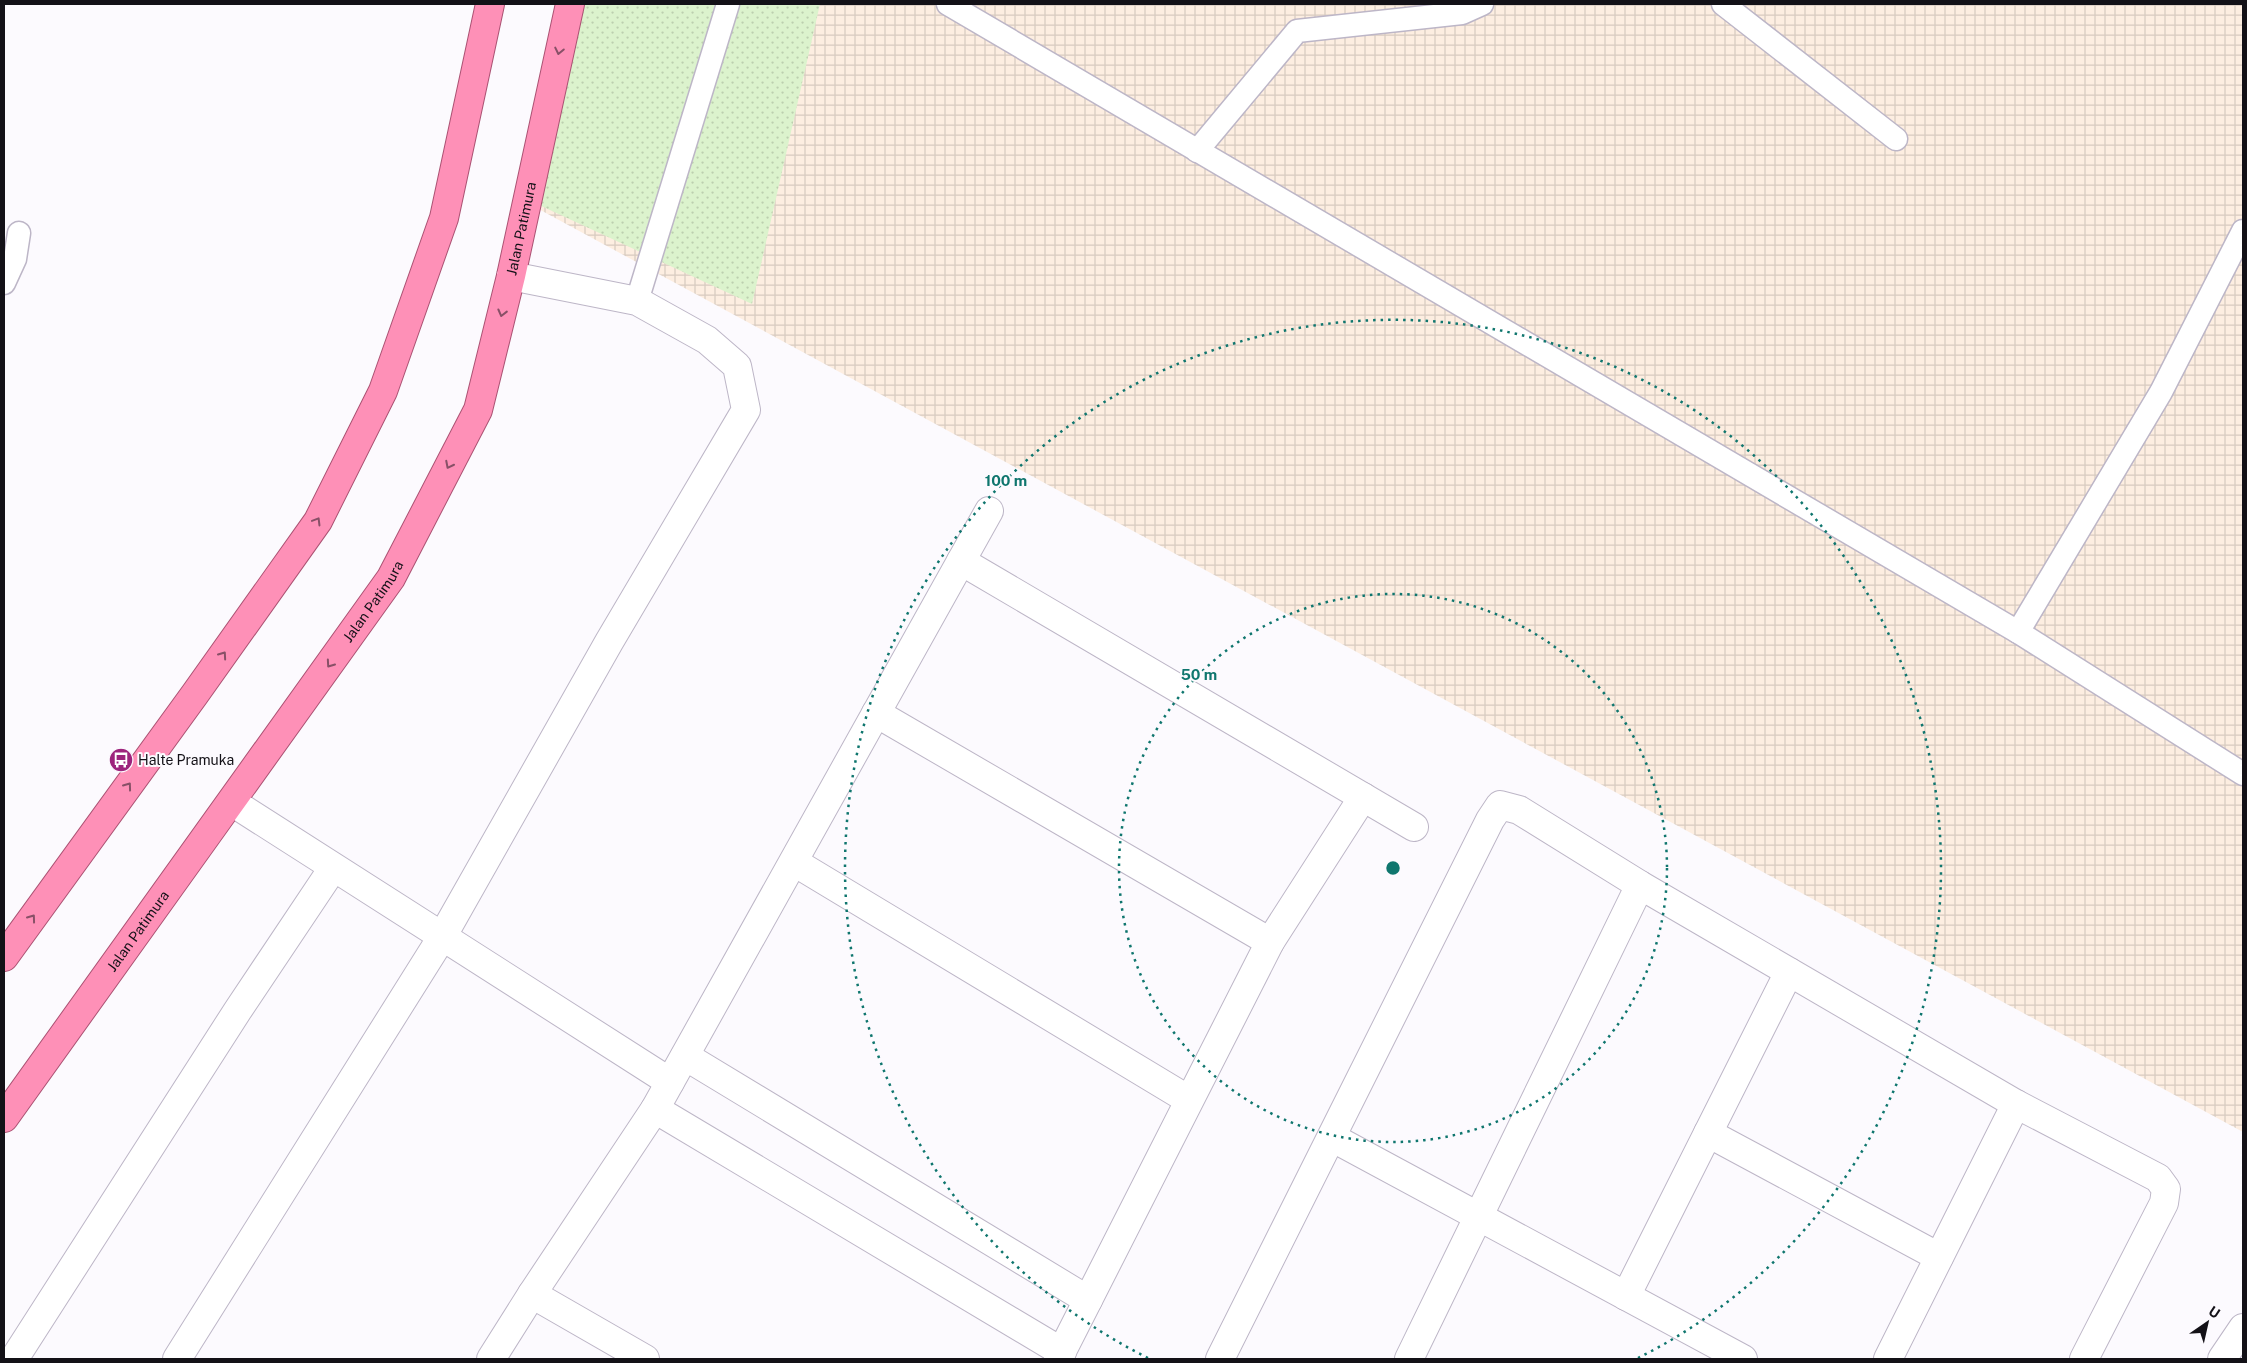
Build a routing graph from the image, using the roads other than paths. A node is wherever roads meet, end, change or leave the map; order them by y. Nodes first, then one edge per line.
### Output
1 (490, 4) edge
2 (570, 4) edge
3 (728, 4) edge
4 (948, 4) edge
5 (1482, 4) edge
6 (1722, 4) edge
7 (1896, 139) dead end
8 (1197, 151) junction
9 (2243, 231) edge
10 (19, 233) dead end
11 (511, 276) junction
12 (4, 283) edge
13 (637, 301) junction
14 (989, 511) dead end
15 (961, 561) junction
16 (2018, 632) junction
17 (876, 713) junction
18 (2243, 774) edge
19 (1364, 797) junction
20 (232, 802) junction
21 (1414, 826) dead end
22 (794, 862) junction
23 (333, 868) junction
24 (1640, 885) junction
25 (442, 936) junction
26 (1270, 942) junction
27 (4, 957) edge
28 (1789, 972) junction
29 (685, 1056) junction
30 (670, 1082) junction
31 (1189, 1100) junction
32 (2016, 1104) junction
33 (655, 1109) junction
34 (4, 1118) edge
35 (1708, 1132) junction
36 (1333, 1138) junction
37 (1479, 1217) junction
38 (1939, 1257) junction
39 (532, 1294) junction
40 (1626, 1296) junction
41 (1088, 1300) junction
42 (2243, 1328) edge
43 (1060, 1356) edge
44 (14, 1359) edge
45 (177, 1359) edge
46 (491, 1359) edge
47 (644, 1359) edge
48 (1220, 1359) edge
49 (1409, 1359) edge
50 (1743, 1359) edge
51 (1888, 1359) edge
52 (2084, 1359) edge
53 (2222, 1359) edge

27 -> 1 highway
2 -> 11 highway, Jalan Patimura
3 - 13 lane
4 - 8 lane
5 - 8 lane
6 - 7 lane
8 - 16 lane
9 - 16 lane
10 - 12 lane
11 - 13 street
11 -> 20 highway, Jalan Patimura
13 - 25 street
14 - 15 street
15 - 17 street
15 - 19 street
16 - 18 lane
17 - 22 street
17 - 26 street
19 - 21 street
19 - 26 street
20 - 23 street
20 - 34 highway, Jalan Patimura
22 - 29 street
22 - 31 street
23 - 25 street
23 - 44 street
24 - 28 street
24 - 36 street
24 - 37 street
25 - 30 street
25 - 45 street
26 - 31 street
28 - 32 street
28 - 35 street
29 - 30 street
29 - 41 street
30 - 33 street
31 - 41 street
32 - 38 street
32 - 52 street
33 - 39 street
33 - 43 street
35 - 38 street
35 - 40 street
36 - 37 street
36 - 48 street
37 - 40 street
37 - 49 street
38 - 51 street
39 - 46 street
39 - 47 street
40 - 50 street
41 - 43 street
42 - 53 street

